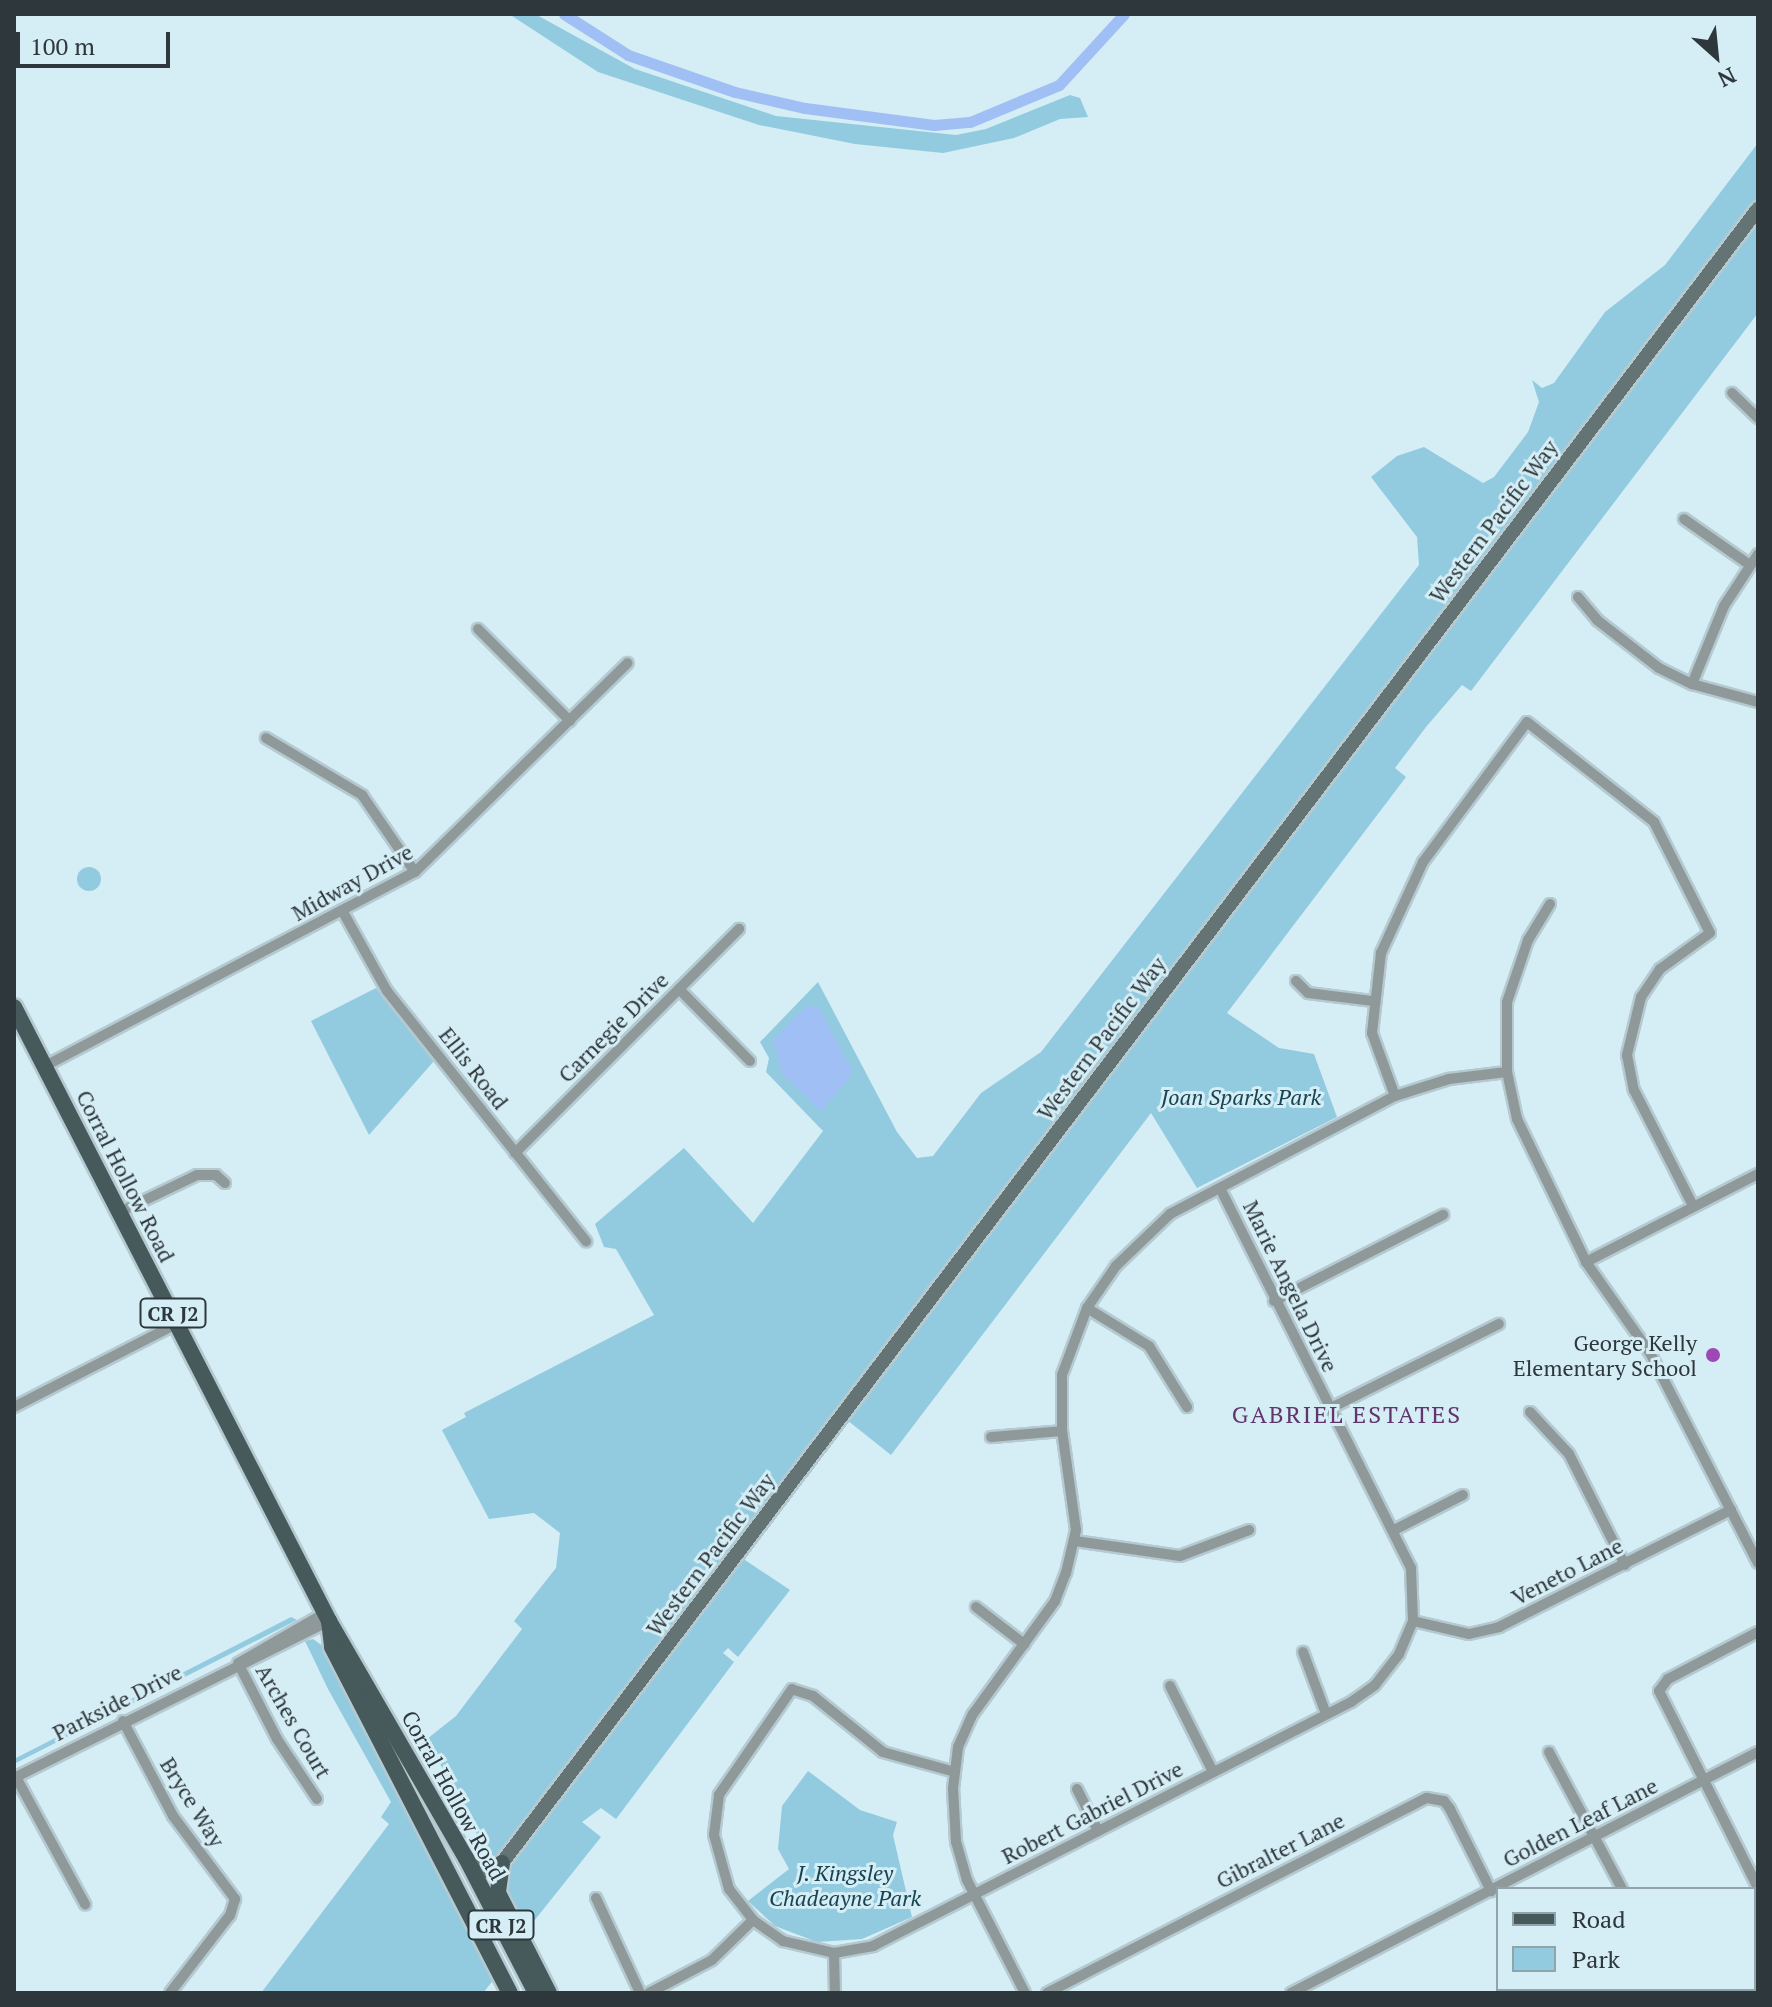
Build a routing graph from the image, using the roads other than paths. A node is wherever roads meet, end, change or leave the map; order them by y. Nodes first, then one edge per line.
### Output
1 (1758, 209) edge
2 (1732, 393) dead end
3 (1758, 418) edge
4 (1684, 519) dead end
5 (1758, 554) edge
6 (1750, 565) junction
7 (1578, 597) dead end
8 (478, 629) dead end
9 (628, 663) dead end
10 (1692, 684) junction
11 (1758, 702) edge
12 (570, 721) junction
13 (266, 738) dead end
14 (415, 872) junction
15 (1550, 904) dead end
16 (343, 912) junction
17 (739, 929) dead end
18 (1296, 981) dead end
19 (679, 989) junction
20 (1372, 1001) junction
21 (14, 1007) edge
22 (750, 1061) dead end
23 (45, 1066) junction
24 (1507, 1072) junction
25 (1395, 1096) junction
26 (515, 1153) junction
27 (1758, 1174) edge
28 (225, 1183) dead end
29 (1220, 1188) junction
30 (1693, 1206) junction
31 (120, 1212) junction
32 (1443, 1215) dead end
33 (586, 1241) dead end
34 (1586, 1262) junction
35 (1274, 1301) junction
36 (1087, 1308) junction
37 (178, 1323) junction
38 (1499, 1324) dead end
39 (14, 1407) edge
40 (1187, 1407) dead end
41 (1329, 1409) junction
42 (1530, 1412) dead end
43 (1062, 1431) junction
44 (991, 1437) dead end
45 (1463, 1495) dead end
46 (1731, 1510) junction
47 (1396, 1529) junction
48 (1249, 1530) dead end
49 (1075, 1541) junction
50 (1758, 1563) edge
51 (1625, 1565) junction
52 (976, 1607) dead end
53 (327, 1617) junction
54 (1413, 1621) junction
55 (1758, 1632) edge
56 (1024, 1644) junction
57 (1303, 1652) dead end
58 (238, 1663) junction
59 (1170, 1686) dead end
60 (1326, 1714) junction
61 (123, 1721) junction
62 (1549, 1752) dead end
63 (1758, 1752) edge
64 (955, 1772) junction
65 (1213, 1772) junction
66 (15, 1777) edge
67 (1702, 1782) junction
68 (1077, 1789) dead end
69 (317, 1799) dead end
70 (451, 1831) junction
71 (1098, 1831) junction
72 (1595, 1837) junction
73 (432, 1841) junction
74 (502, 1863) junction
75 (469, 1864) junction
76 (1499, 1887) edge
77 (1621, 1887) edge
78 (1496, 1888) edge
79 (1758, 1888) edge
80 (1491, 1891) junction
81 (975, 1895) junction
82 (596, 1898) dead end
83 (85, 1904) dead end
84 (753, 1920) junction
85 (834, 1953) junction
86 (1295, 1992) edge
87 (170, 1993) edge
88 (510, 1993) edge
89 (536, 1993) edge
90 (549, 1993) edge
91 (640, 1993) edge
92 (649, 1993) edge
93 (835, 1993) edge
94 (1025, 1993) edge
95 (1047, 1993) edge

1 - 74 street, Western Pacific Way
2 - 3 street
4 - 6 street
5 - 6 street
6 - 10 street
7 - 10 street
8 - 12 street
9 - 12 street, Midway Drive
10 - 11 street
12 - 14 street, Midway Drive
13 - 14 street
14 - 16 street, Midway Drive
15 - 24 street
16 - 23 street, Midway Drive
16 - 26 street, Ellis Road
17 - 19 street, Carnegie Drive
18 - 20 street
19 - 22 street
19 - 26 street, Carnegie Drive
20 - 25 street
20 - 30 street
21 - 23 main road, Corral Hollow Road / CR J2
23 - 31 main road, Corral Hollow Road / CR J2
24 - 25 street
24 - 34 street
25 - 29 street
26 - 33 street, Ellis Road
27 - 30 street
28 - 31 street
29 - 35 street, Marie Angela Drive
29 - 36 street
30 - 34 street
31 - 37 main road, Corral Hollow Road / CR J2
32 - 35 street
34 - 46 street
35 - 41 street, Marie Angela Drive
36 - 40 street
36 - 43 street
37 - 39 street
37 - 53 main road, Corral Hollow Road / CR J2
38 - 41 street
41 - 47 street, Marie Angela Drive
42 - 51 street
43 - 44 street
43 - 49 street
45 - 47 street
46 - 50 street
46 - 51 street, Veneto Lane
47 - 54 street, Marie Angela Drive
48 - 49 street
49 - 56 street
51 - 54 street, Veneto Lane
52 - 56 street
53 - 58 street, Parkside Drive
53 - 70 main road, Corral Hollow Road / CR J2
53 - 73 main road, Corral Hollow Road / CR J2
54 - 60 street, Robert Gabriel Drive
55 - 67 street
56 - 64 street
57 - 60 street
58 - 61 street, Parkside Drive
58 - 69 street, Arches Court
59 - 65 street
60 - 65 street, Robert Gabriel Drive
61 - 66 street, Parkside Drive
61 - 87 street, Bryce Way
62 - 72 street
63 - 67 street, Golden Leaf Lane
64 - 81 street
64 - 84 street
65 - 71 street, Robert Gabriel Drive
66 - 83 street
67 - 72 street, Golden Leaf Lane
67 - 79 street
68 - 71 street
70 - 73 main road
70 - 75 main road, Corral Hollow Road / CR J2
71 - 81 street, Robert Gabriel Drive
72 - 76 street, Golden Leaf Lane
72 - 77 street
73 - 88 main road, Corral Hollow Road / CR J2
74 - 75 street
74 - 90 main road
75 - 89 main road, Corral Hollow Road / CR J2
78 - 80 street, Golden Leaf Lane
80 - 86 street, Golden Leaf Lane
80 - 95 street, Gibralter Lane
81 - 85 street, Robert Gabriel Drive
81 - 94 street
82 - 91 street
84 - 85 street, Robert Gabriel Drive
84 - 92 street
85 - 93 street

